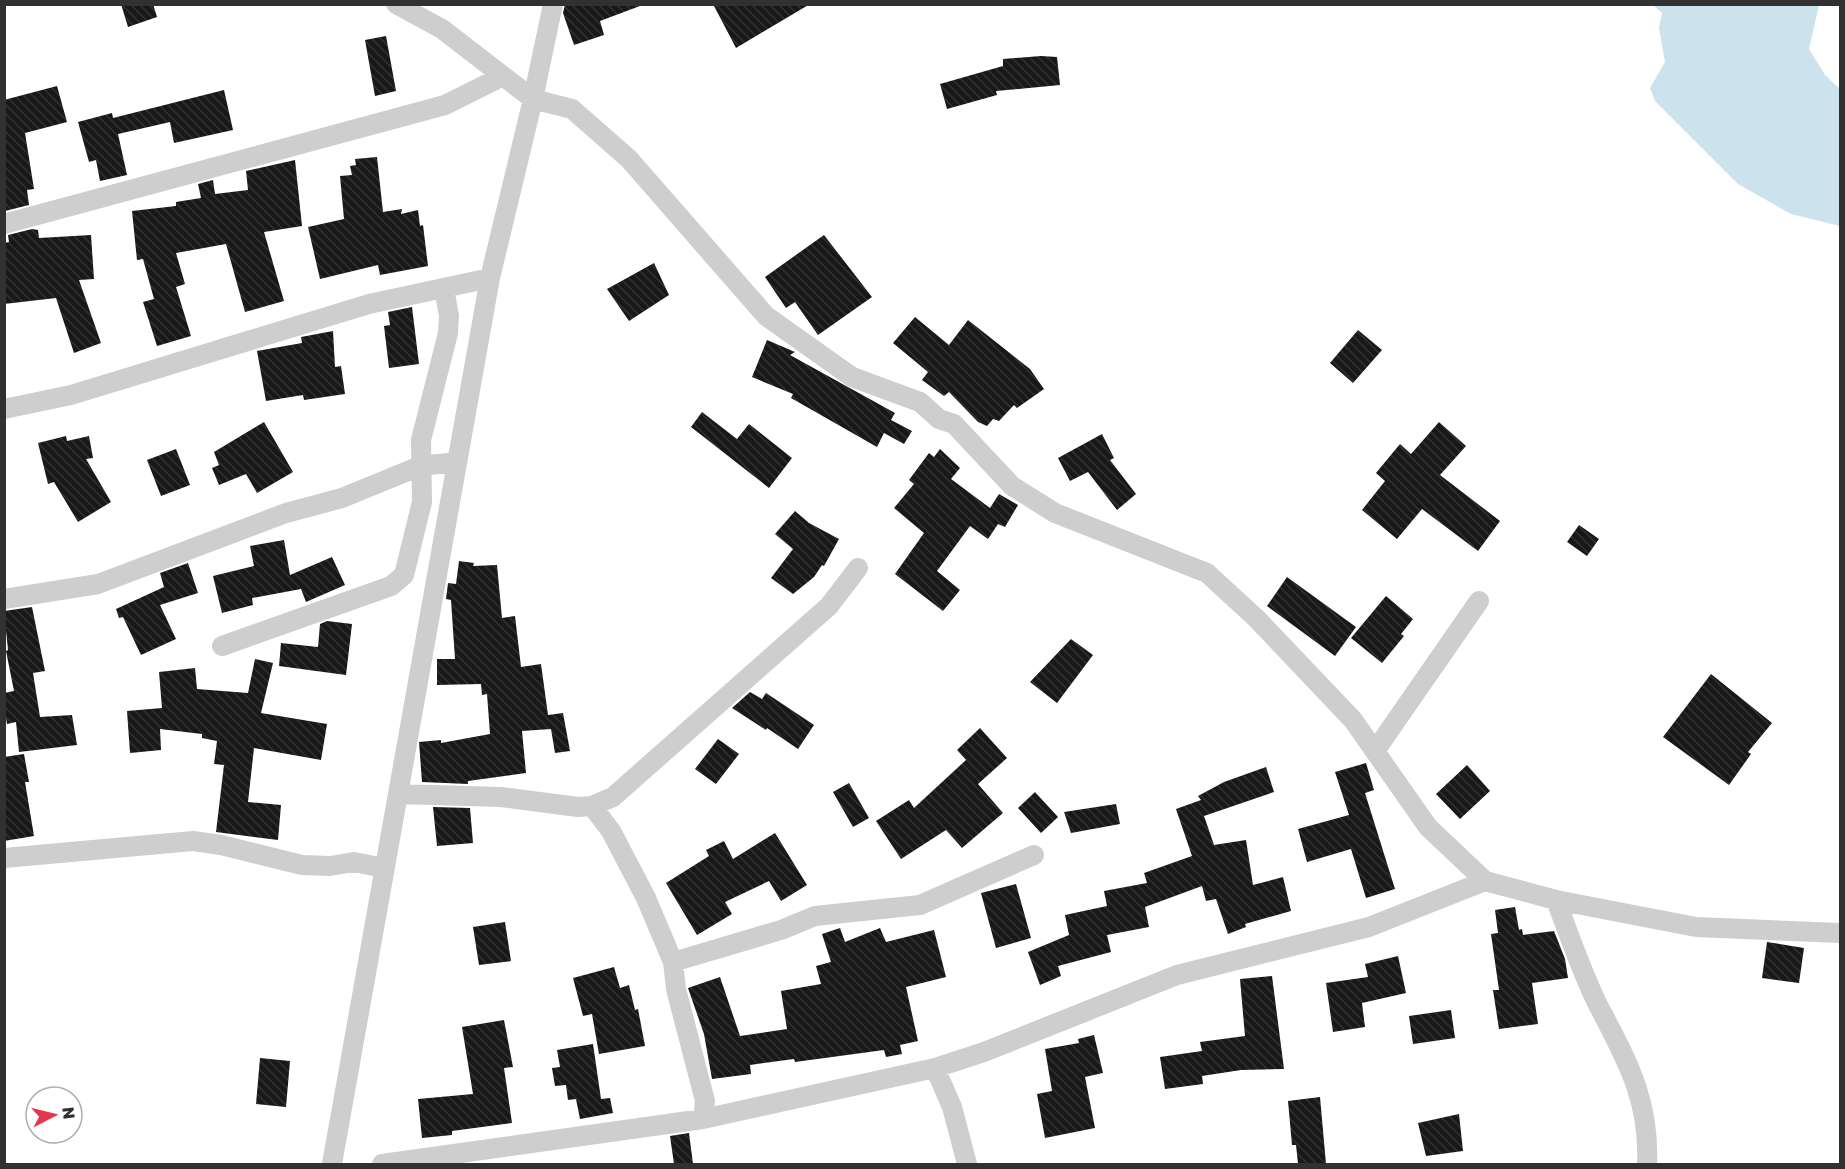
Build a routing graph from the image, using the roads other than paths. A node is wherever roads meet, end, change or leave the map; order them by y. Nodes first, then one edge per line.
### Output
1 (396, 4) edge
2 (553, 4) edge
3 (503, 76) junction
4 (533, 99) junction
5 (4, 224) edge
6 (490, 278) junction
7 (444, 288) junction
8 (4, 409) edge
9 (457, 462) junction
10 (420, 466) junction
11 (858, 568) dead end
12 (4, 599) edge
13 (1479, 601) dead end
14 (222, 646) dead end
15 (1375, 751) junction
16 (398, 794) junction
17 (592, 806) junction
18 (1034, 855) dead end
19 (4, 858) edge
20 (384, 868) junction
21 (1485, 881) junction
22 (1556, 900) junction
23 (1840, 933) edge
24 (673, 962) junction
25 (935, 1068) junction
26 (703, 1119) junction
27 (332, 1164) edge
28 (382, 1164) edge
29 (967, 1164) edge
30 (1647, 1164) edge

1 - 3 street
2 - 4 street
3 - 4 street
3 - 5 street
4 - 6 street
4 - 15 street
6 - 7 street
6 - 9 street
7 - 8 street
7 - 10 street
9 - 10 street
9 - 16 street
10 - 12 street
10 - 14 street
11 - 17 street
13 - 15 street
15 - 21 street
16 - 17 street
16 - 20 street
17 - 24 street
18 - 24 street
19 - 20 street
20 - 27 street
21 - 22 street
21 - 25 street
22 - 23 street
22 - 30 street
24 - 26 street
25 - 26 street
25 - 29 street
26 - 28 street

